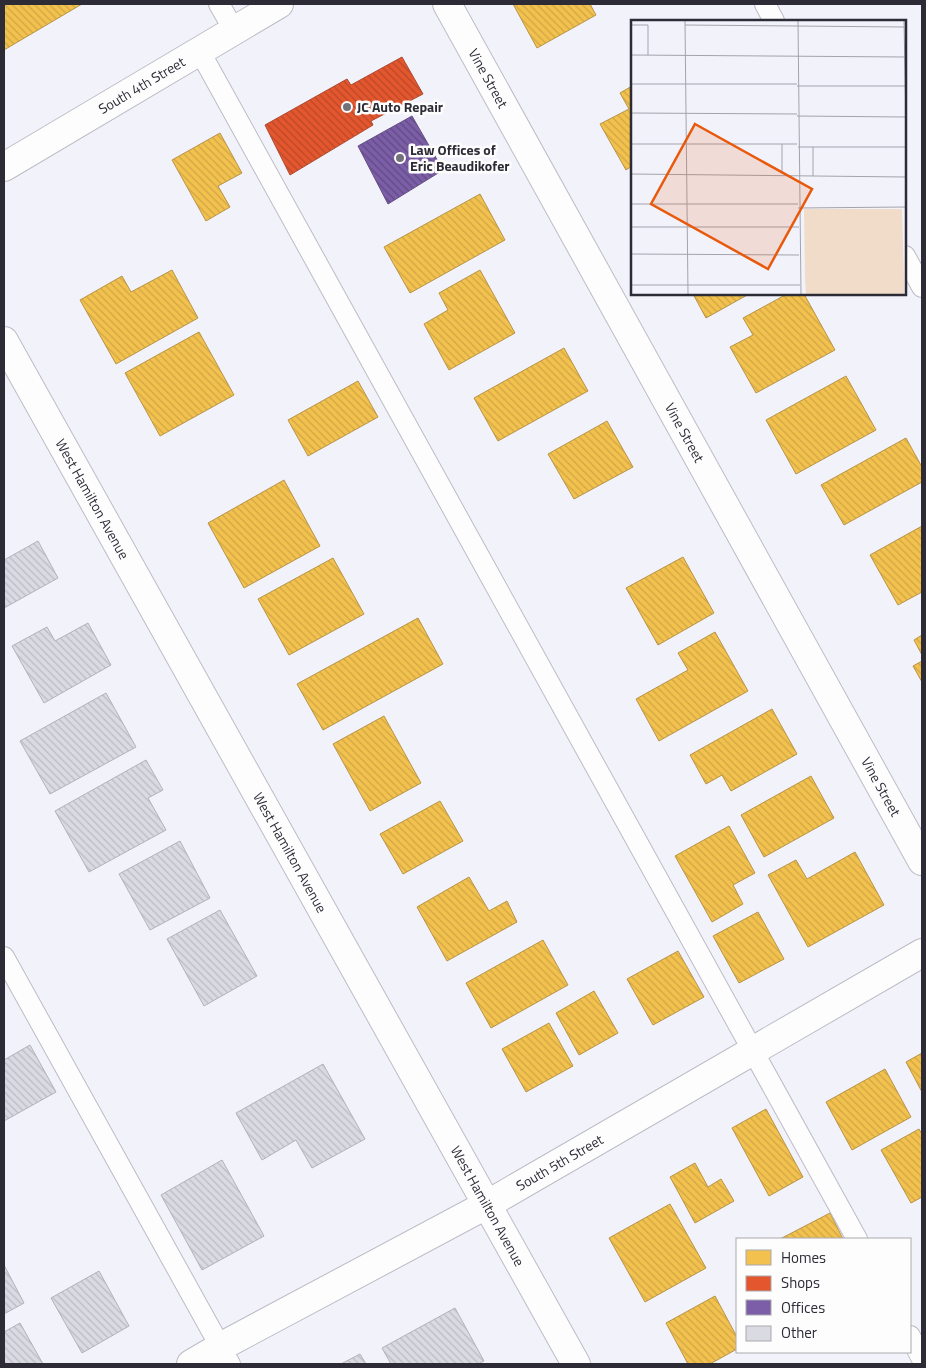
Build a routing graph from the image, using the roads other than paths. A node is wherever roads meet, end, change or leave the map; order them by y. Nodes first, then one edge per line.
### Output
1 (219, 4) edge
2 (279, 4) edge
3 (447, 4) edge
4 (765, 4) edge
5 (773, 20) edge
6 (234, 30) junction
7 (199, 50) junction
8 (4, 167) edge
9 (906, 258) edge
10 (922, 287) edge
11 (5, 345) edge
12 (922, 861) edge
13 (922, 953) edge
14 (4, 957) edge
15 (753, 1050) junction
16 (488, 1204) junction
17 (856, 1238) edge
18 (911, 1338) edge
19 (225, 1356) edge
20 (922, 1358) edge
21 (191, 1364) edge
22 (576, 1364) edge

1 - 6 lane
2 - 6 street, South 4th Street
3 - 12 street, Vine Street
4 - 5 lane
6 - 7 street, South 4th Street
7 - 8 street, South 4th Street
7 - 15 lane
9 - 10 lane
11 - 16 street, West Hamilton Avenue
13 - 15 street, South 5th Street
14 - 19 lane
15 - 16 street, South 5th Street
15 - 17 lane
16 - 19 street, South 5th Street
16 - 22 street, West Hamilton Avenue
18 - 20 lane
19 - 21 street, South 5th Street

